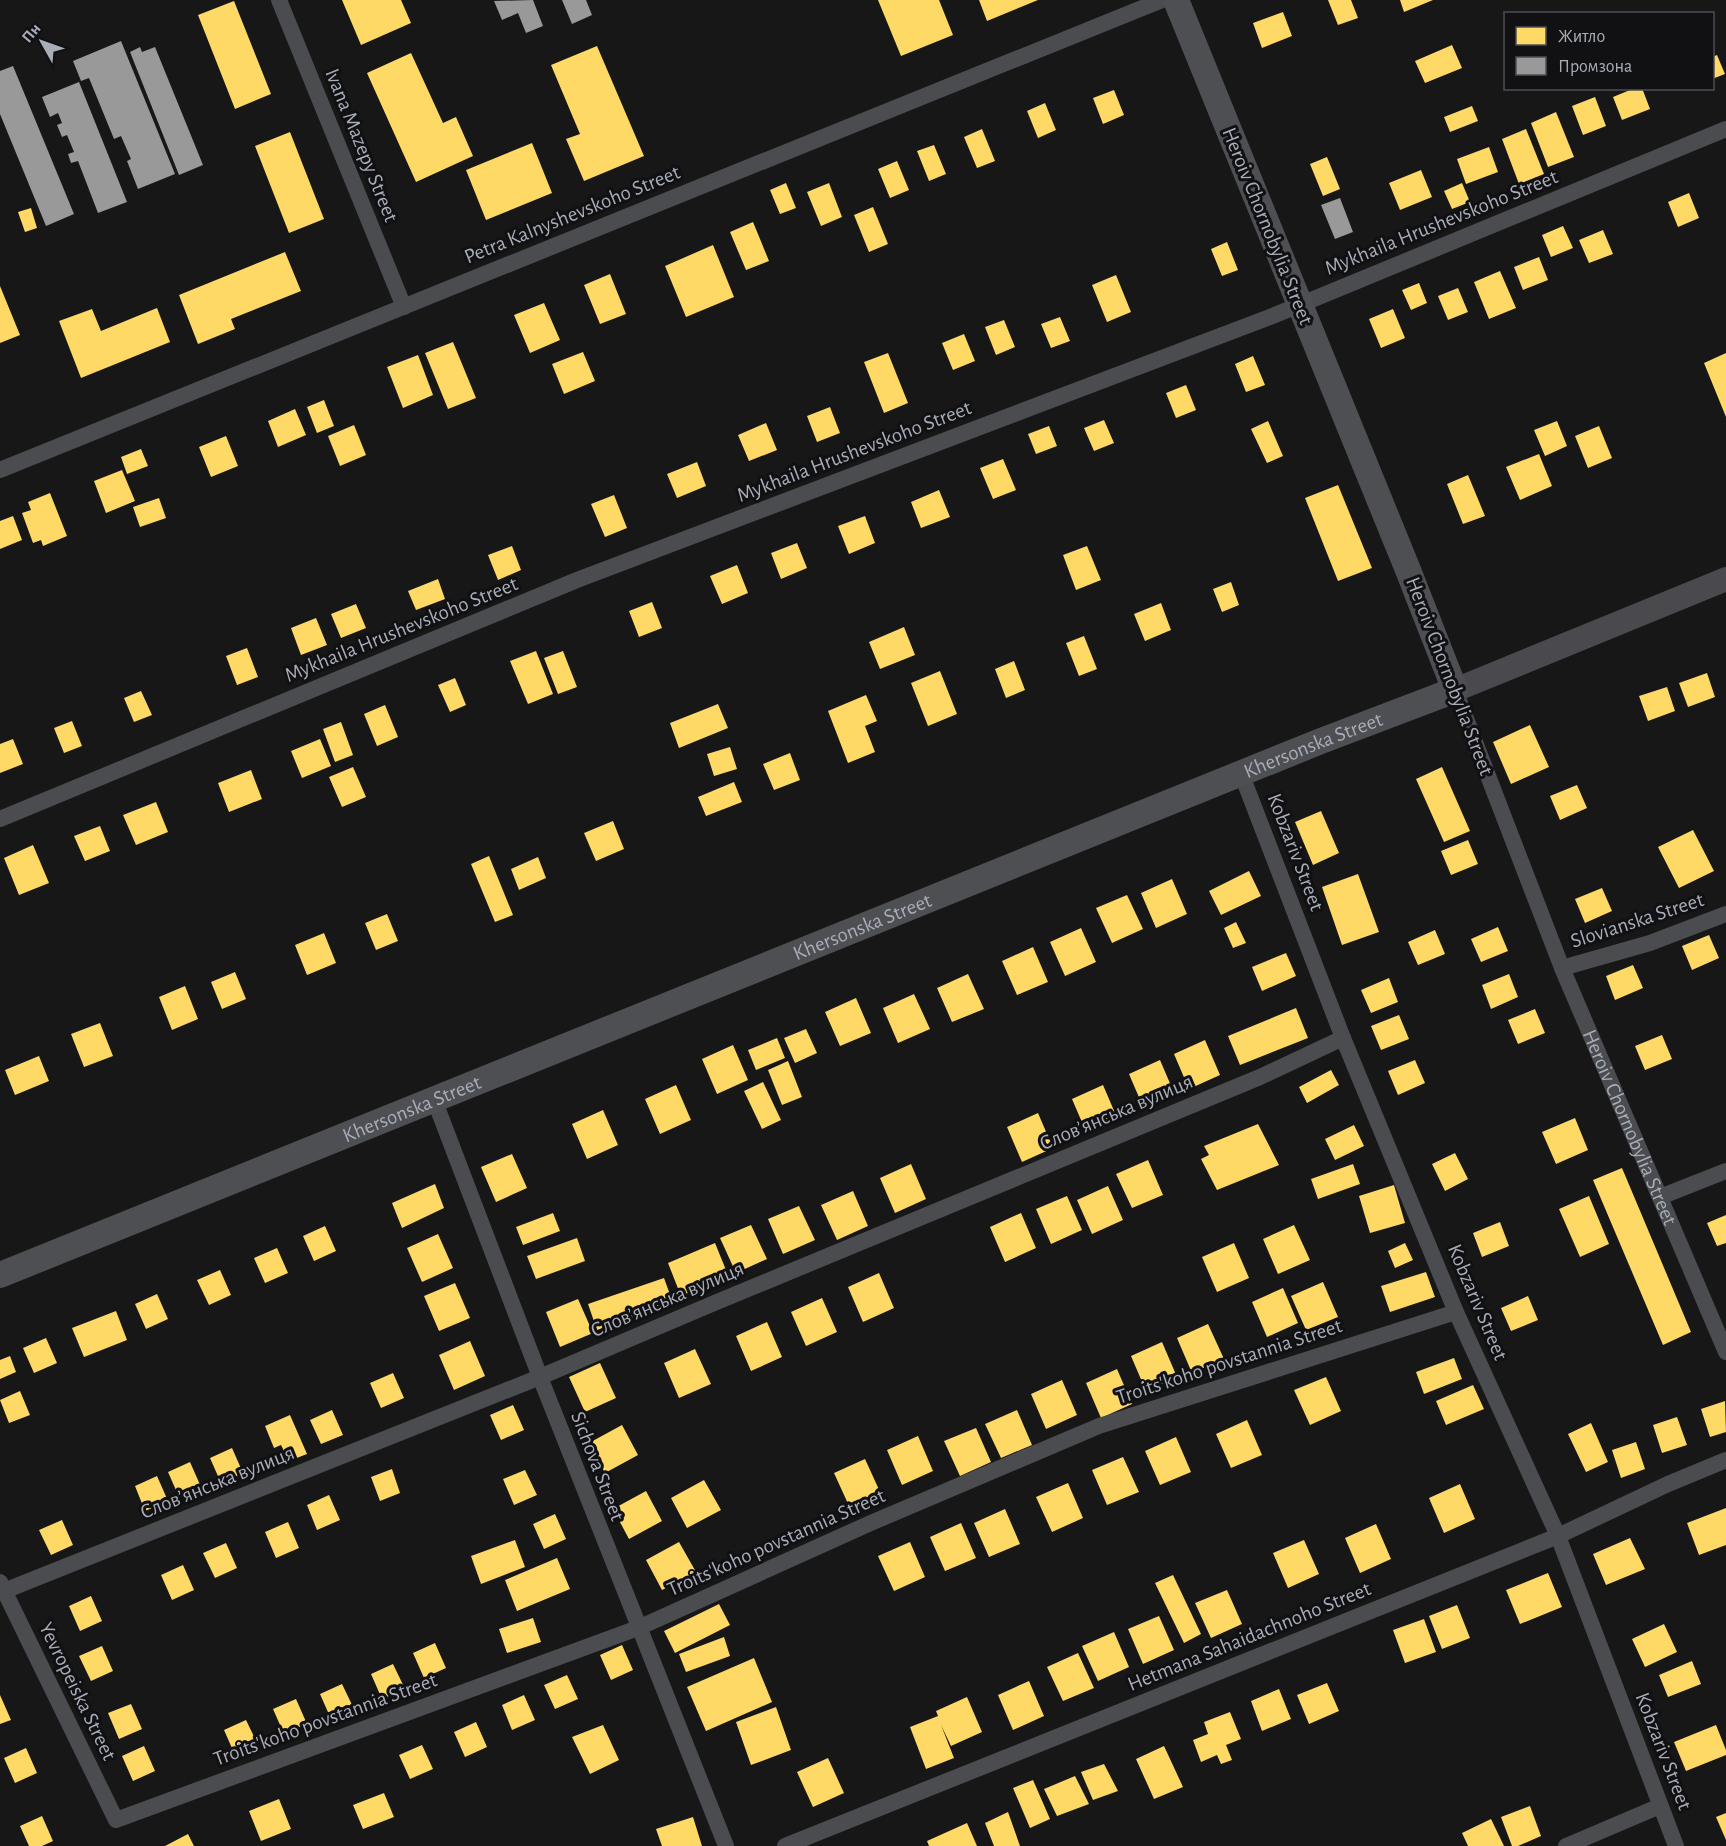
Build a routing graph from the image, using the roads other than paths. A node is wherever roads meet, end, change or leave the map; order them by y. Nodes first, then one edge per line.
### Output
1 (279, 0) edge
2 (1162, 0) edge
3 (1176, 0) edge
4 (1726, 129) edge
5 (1300, 304) junction
6 (404, 307) junction
7 (0, 470) edge
8 (1726, 579) edge
9 (1455, 690) junction
10 (1241, 774) junction
11 (0, 819) edge
12 (1726, 914) edge
13 (1562, 968) junction
14 (1343, 1038) junction
15 (434, 1099) junction
16 (1726, 1171) edge
17 (1660, 1197) junction
18 (0, 1275) edge
19 (1456, 1312) junction
20 (1726, 1352) edge
21 (540, 1377) junction
22 (1726, 1460) edge
23 (1558, 1536) junction
24 (2, 1587) edge
25 (638, 1628) junction
26 (1660, 1806) junction
27 (116, 1820) joint
28 (726, 1846) edge
29 (785, 1846) edge
30 (1566, 1846) edge
31 (1676, 1846) edge

1 - 6 street, Ivana Mazepy Street
2 - 6 street, Petra Kalnyshevskoho Street
3 - 5 main road, Heroiv Chornobylia Street
4 - 5 street, Mykhaila Hrushevskoho Street
5 - 9 main road, Heroiv Chornobylia Street
5 - 11 street, Mykhaila Hrushevskoho Street
6 - 7 street, Petra Kalnyshevskoho Street
8 - 9 main road, Khersonska Street
9 - 10 main road, Khersonska Street
9 - 13 street, Heroiv Chornobylia Street
10 - 14 street, Kobzariv Street
10 - 15 main road, Khersonska Street
12 - 13 street, Slovianska Street
13 - 17 street, Heroiv Chornobylia Street
14 - 19 street, Kobzariv Street
14 - 21 street, Словʼянська вулиця
15 - 18 main road, Khersonska Street
15 - 21 street, Sichova Street
16 - 17 street
17 - 20 street, Heroiv Chornobylia Street
19 - 23 street, Kobzariv Street
19 - 25 street, Troits'koho povstannia Street
21 - 24 street, Словʼянська вулиця
21 - 25 street, Sichova Street
22 - 23 street, Hetmana Sahaidachnoho Street
23 - 26 street, Kobzariv Street
23 - 29 street, Hetmana Sahaidachnoho Street
24 - 27 street, Yevropeiska Street
25 - 27 street, Troits'koho povstannia Street
25 - 28 street, Sichova Street
26 - 30 street
26 - 31 street, Kobzariv Street

